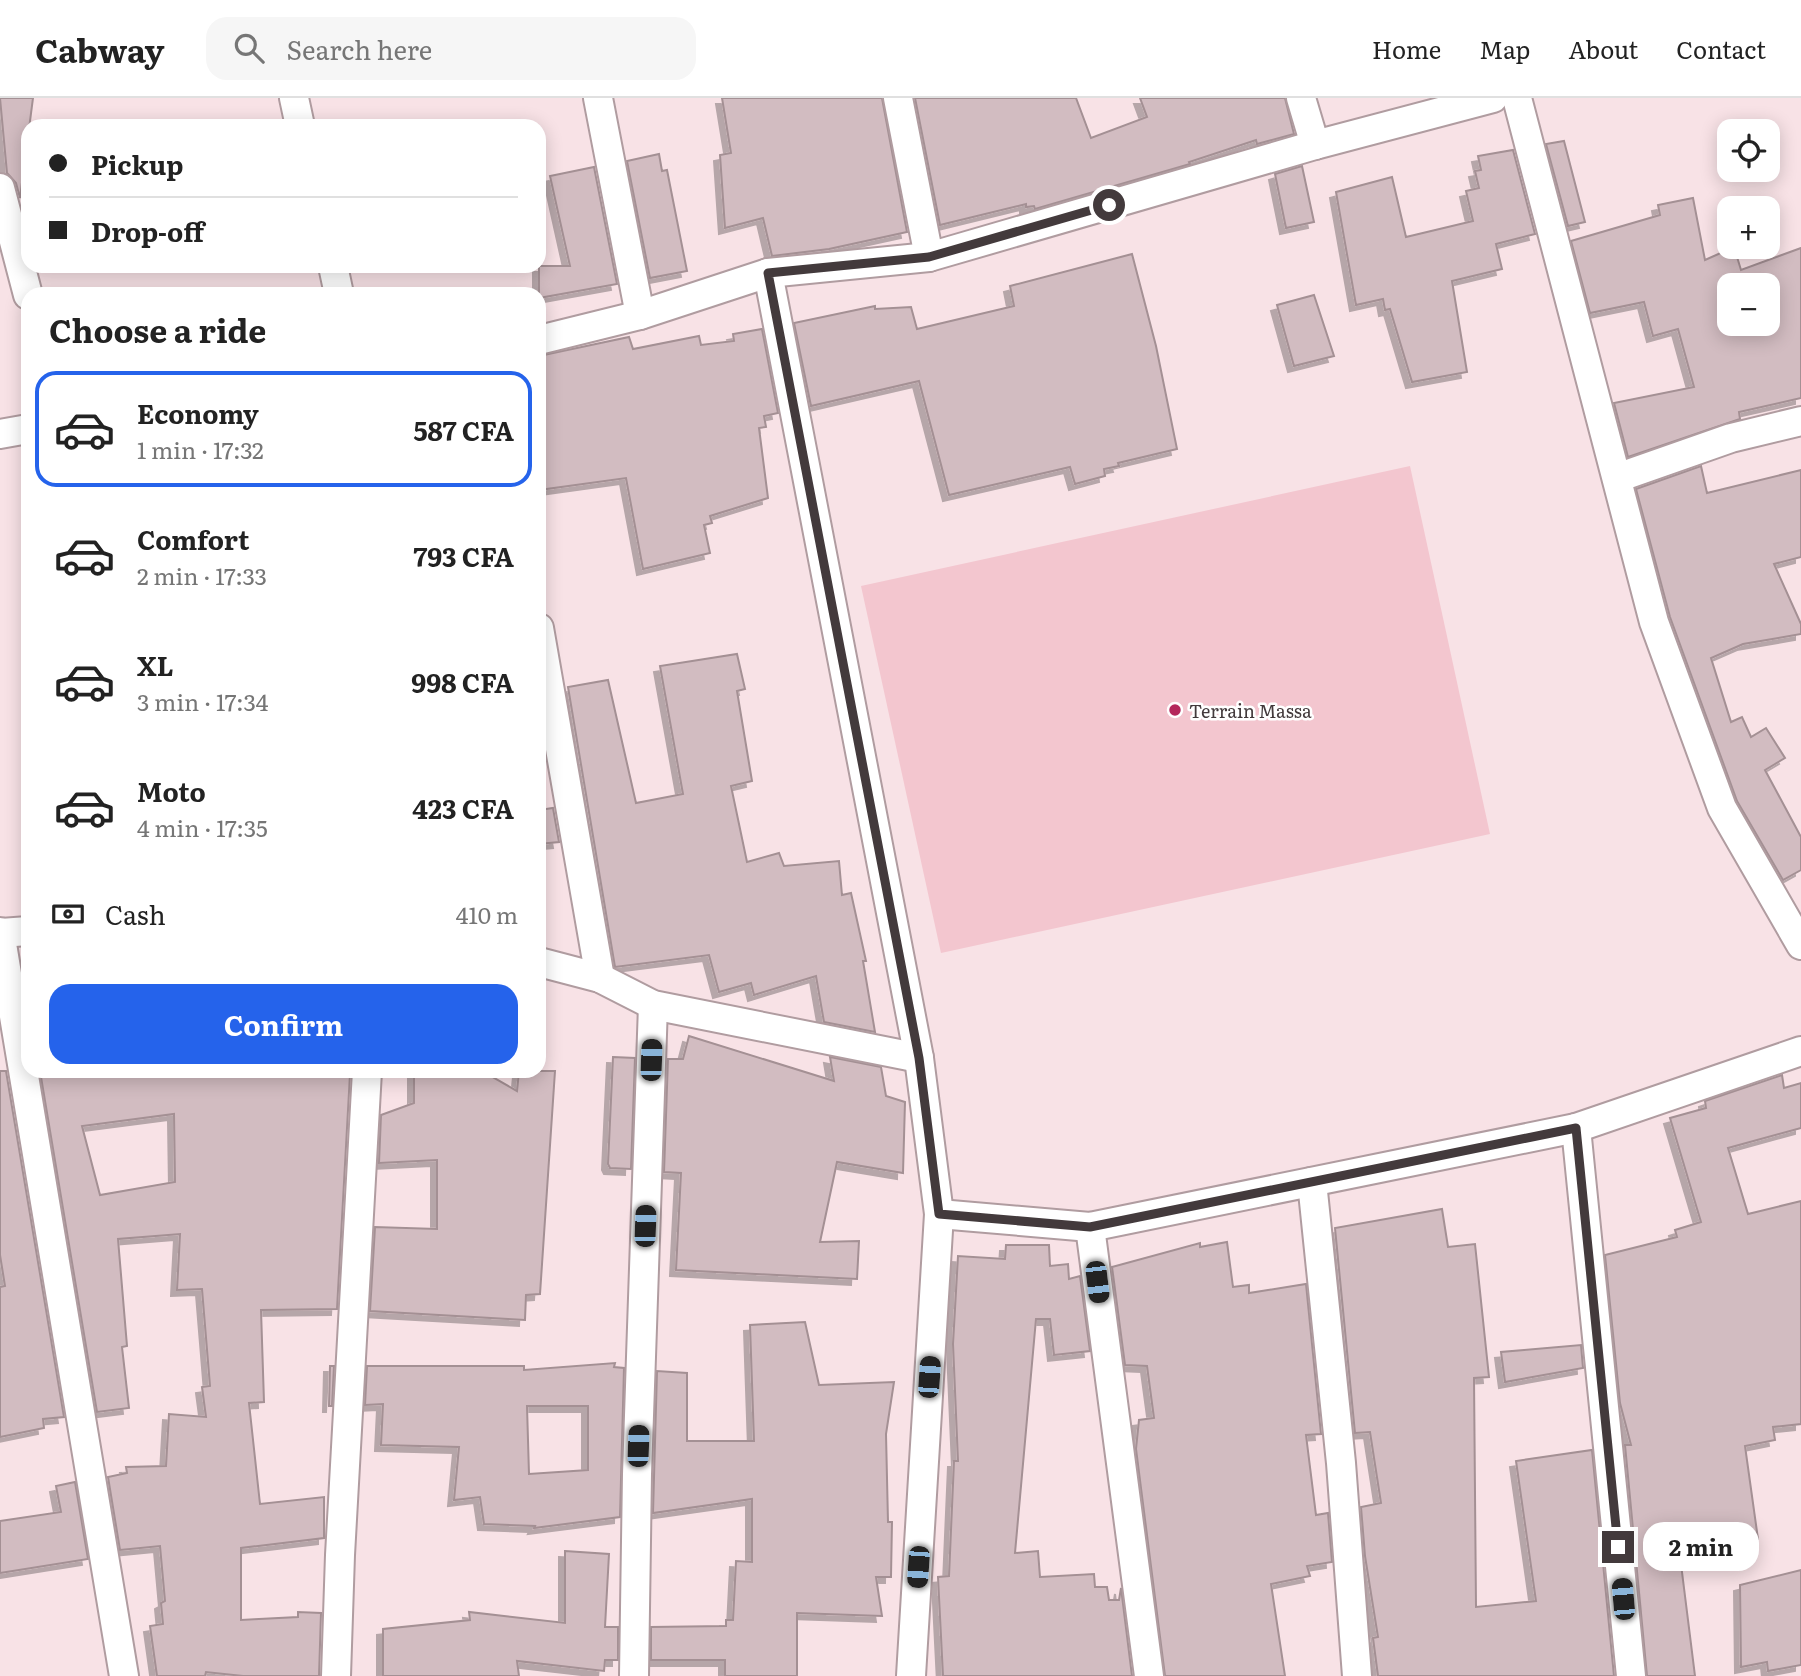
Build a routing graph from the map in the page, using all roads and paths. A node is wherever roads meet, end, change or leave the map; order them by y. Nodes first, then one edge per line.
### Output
1 (294, 98) edge
2 (598, 98) edge
3 (898, 98) edge
4 (1301, 98) edge
5 (1493, 98) edge
6 (1517, 98) edge
7 (298, 119) edge
8 (1315, 145) junction
9 (0, 188) edge
10 (929, 257) junction
11 (21, 268) edge
12 (768, 273) junction
13 (640, 315) junction
14 (546, 338) edge
15 (1801, 421) edge
16 (21, 430) edge
17 (0, 434) edge
18 (1617, 478) junction
19 (546, 668) edge
20 (21, 932) edge
21 (0, 933) edge
22 (1801, 945) edge
23 (546, 964) edge
24 (600, 978) junction
25 (653, 1005) junction
26 (1801, 1052) edge
27 (919, 1058) junction
28 (21, 1059) edge
29 (24, 1078) edge
30 (367, 1078) edge
31 (1576, 1128) junction
32 (1311, 1182) junction
33 (939, 1214) junction
34 (1090, 1227) junction
35 (124, 1676) edge
36 (336, 1676) edge
37 (634, 1676) edge
38 (911, 1676) edge
39 (1149, 1676) edge
40 (1357, 1676) edge
41 (1631, 1676) edge

1 - 7 street
2 - 13 street
3 - 10 street
4 - 8 street
5 - 8 street
6 - 18 street
8 - 10 street
9 - 11 street
10 - 12 street
12 - 13 street
12 - 27 street
13 - 14 street
15 - 18 street
16 - 17 street
18 - 22 street
19 - 24 street
20 - 21 street
21 - 28 street
23 - 24 street
24 - 25 street
25 - 27 street
25 - 37 street
26 - 31 street
27 - 33 street
29 - 35 street
30 - 36 street
31 - 32 street
31 - 41 street
32 - 34 street
32 - 40 street
33 - 34 street
33 - 38 street
34 - 39 street

